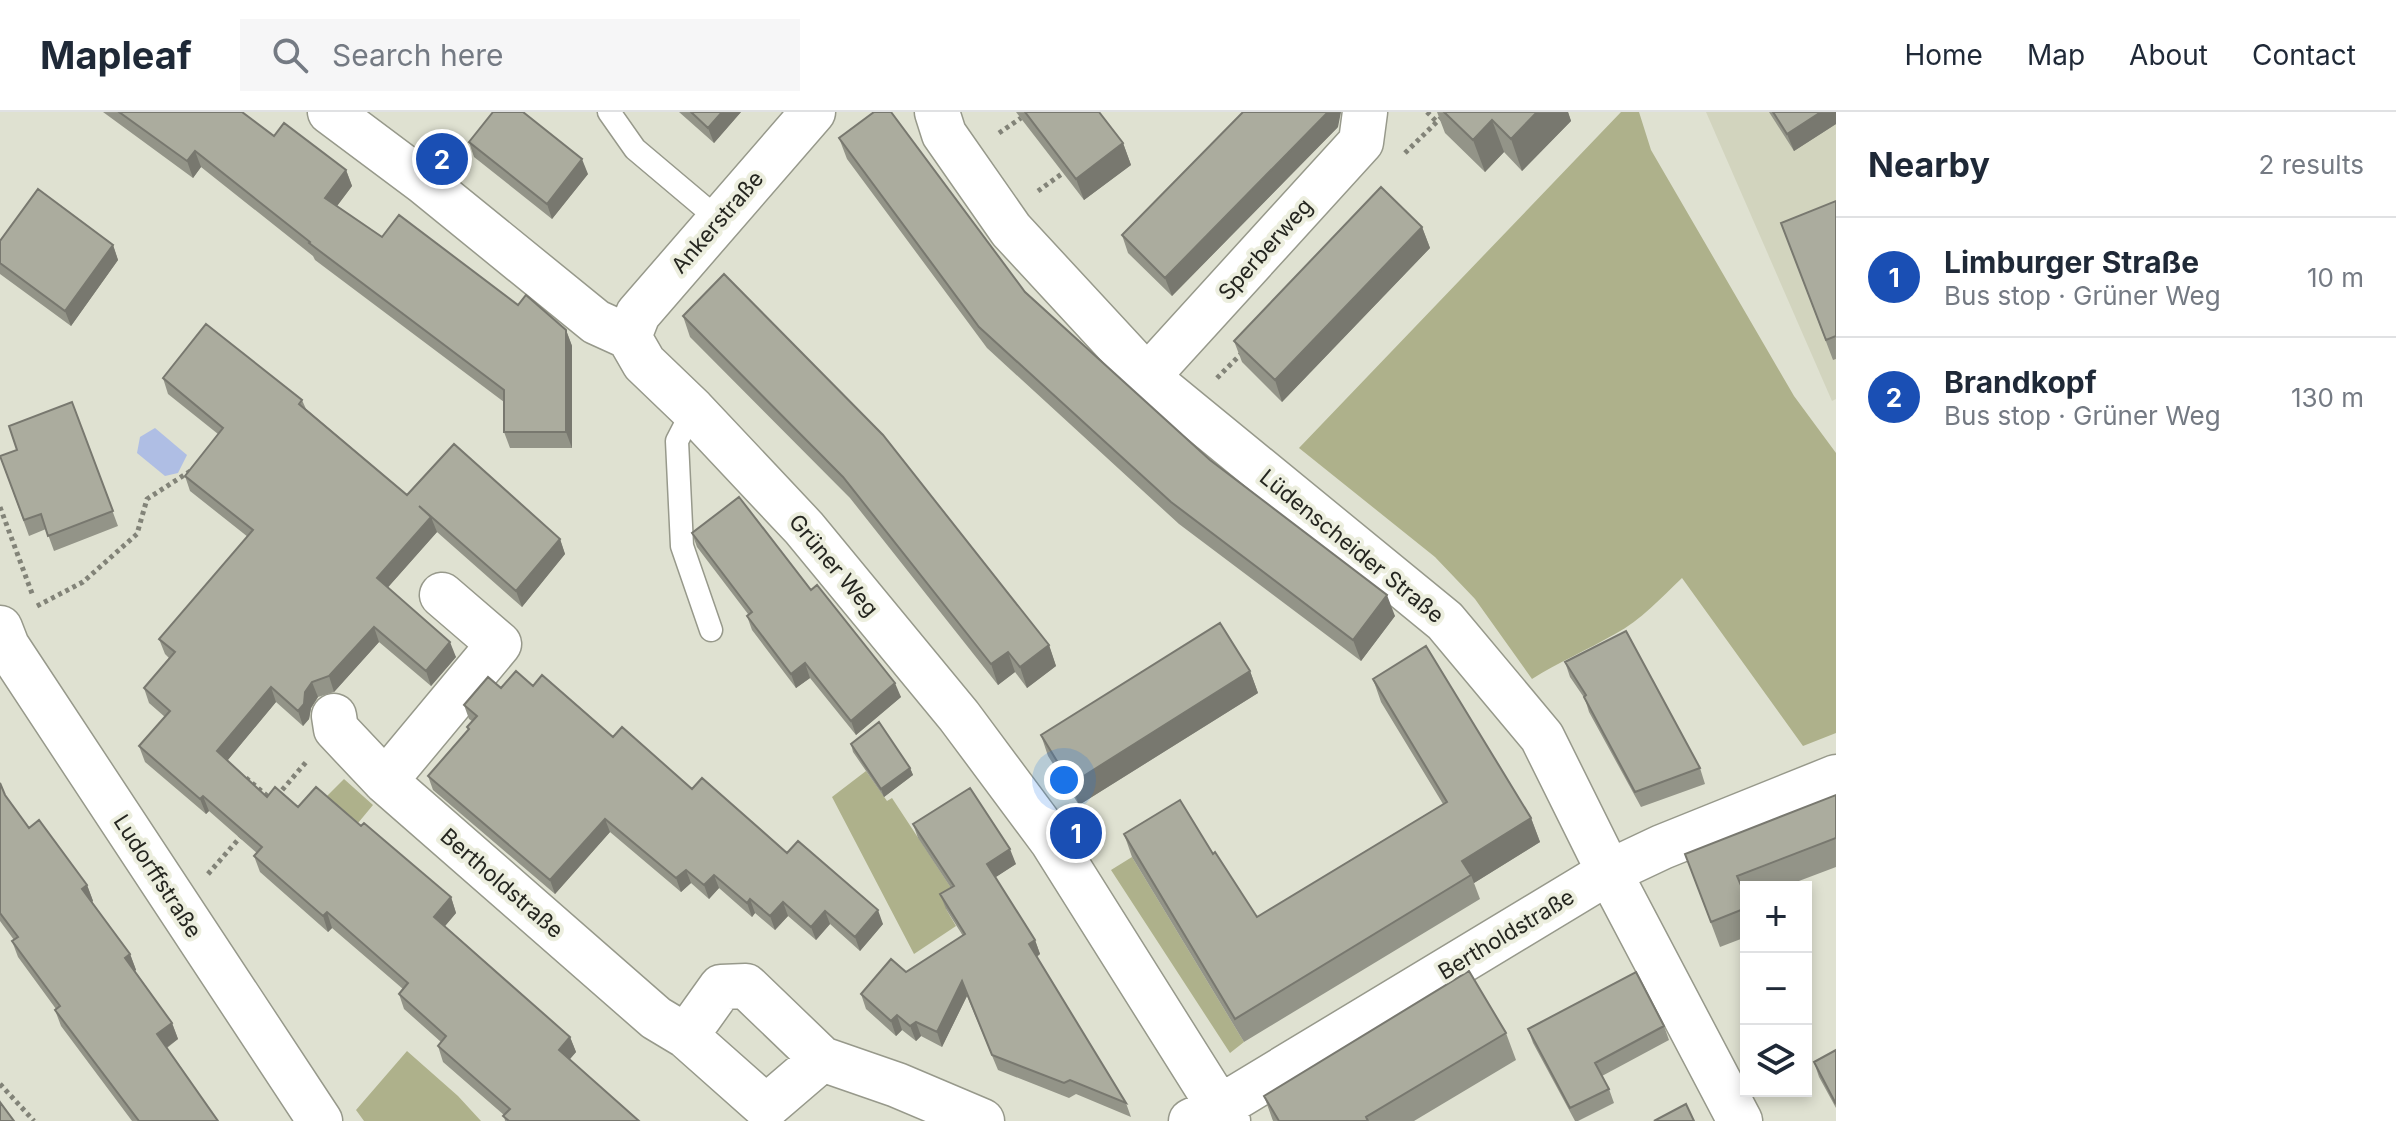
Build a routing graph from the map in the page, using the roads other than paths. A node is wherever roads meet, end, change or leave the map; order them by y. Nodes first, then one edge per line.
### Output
1 (330, 112) edge
2 (609, 112) edge
3 (813, 112) edge
4 (937, 112) edge
5 (1365, 112) edge
6 (718, 219) junction
7 (629, 337) junction
8 (1147, 377) junction
9 (693, 410) junction
10 (442, 595) dead end
11 (711, 630) dead end
12 (11, 632) edge
13 (335, 723) road end
14 (1836, 777) edge
15 (385, 781) junction
16 (1609, 872) junction
17 (686, 1036) junction
18 (822, 1059) junction
19 (770, 1114) edge
20 (1213, 1116) edge
21 (320, 1121) edge
22 (982, 1121) edge
23 (1740, 1121) edge

1 - 7 street
2 - 6 lane
3 - 6 street, Ankerstraße
4 - 8 street, Lüdenscheider Straße
5 - 8 street, Sperberweg
6 - 7 street, Ankerstraße
7 - 9 street, Grüner Weg
8 - 16 street, Lüdenscheider Straße
9 - 11 lane
9 - 20 street, Grüner Weg
10 - 15 street
12 - 21 street, Ludorffstraße
13 - 15 street, Bertholdstraße
14 - 16 street, Bertholdstraße
15 - 17 street, Bertholdstraße
16 - 20 street, Bertholdstraße
16 - 23 street, Lüdenscheider Straße
17 - 18 street
17 - 19 street, Bertholdstraße
18 - 19 street, Bertholdstraße
18 - 22 street

